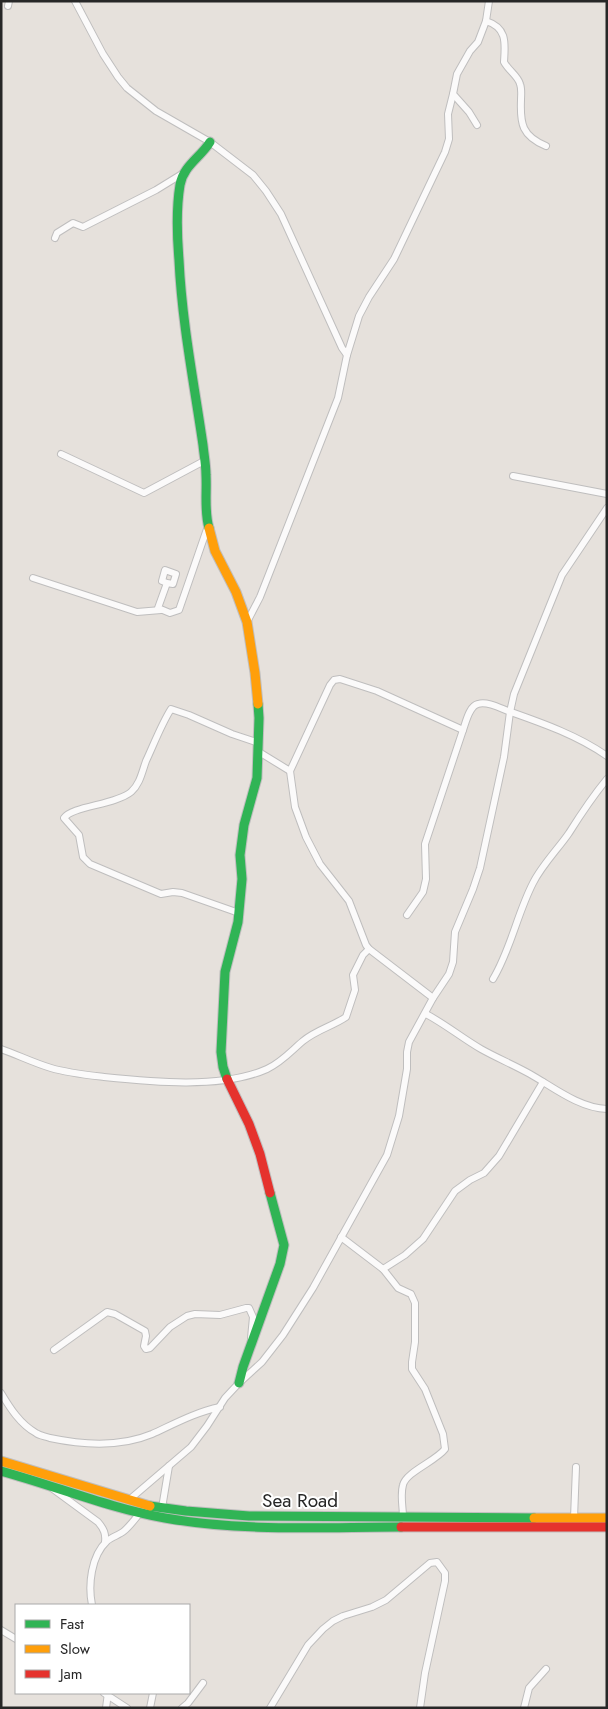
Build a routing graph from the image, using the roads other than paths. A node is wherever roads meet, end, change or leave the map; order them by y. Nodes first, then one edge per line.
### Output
1 (75, 1) edge
2 (489, 1) edge
3 (486, 21) junction
4 (453, 94) junction
5 (477, 125) dead end
6 (210, 142) junction
7 (546, 146) dead end
8 (182, 174) junction
9 (54, 238) dead end
10 (347, 355) junction
11 (61, 454) dead end
12 (204, 461) junction
13 (514, 476) dead end
14 (607, 494) edge
15 (607, 508) edge
16 (208, 524) junction
17 (34, 578) dead end
18 (167, 583) dead end
19 (162, 609) junction
20 (247, 622) junction
21 (510, 712) junction
22 (463, 730) junction
23 (259, 748) junction
24 (607, 756) edge
25 (290, 771) junction
26 (607, 779) edge
27 (239, 913) junction
28 (407, 915) dead end
29 (369, 949) junction
30 (493, 979) dead end
31 (434, 998) junction
32 (426, 1014) junction
33 (1, 1049) edge
34 (227, 1079) junction
35 (543, 1082) junction
36 (607, 1108) edge
37 (341, 1237) junction
38 (383, 1269) junction
39 (249, 1349) junction
40 (54, 1350) dead end
41 (239, 1383) junction
42 (1, 1393) edge
43 (220, 1407) junction
44 (1, 1461) edge
45 (169, 1466) junction
46 (576, 1468) dead end
47 (1, 1471) edge
48 (49, 1485) junction
49 (129, 1500) junction
50 (162, 1508) junction
51 (140, 1513) junction
52 (403, 1517) junction
53 (574, 1518) junction
54 (607, 1518) edge
55 (607, 1527) edge
56 (105, 1542) junction
57 (92, 1604) edge
58 (1, 1630) edge
59 (15, 1638) edge
60 (546, 1669) dead end
61 (203, 1683) dead end
62 (106, 1694) edge
63 (154, 1694) edge
64 (106, 1708) edge
65 (127, 1708) edge
66 (150, 1708) edge
67 (182, 1708) edge
68 (270, 1708) edge
69 (420, 1708) edge
70 (524, 1708) edge

1 - 6 street
2 - 3 street
3 - 4 street
3 - 7 street
4 - 5 street
4 - 10 street
6 - 8 main road
6 - 10 street
8 - 9 street
8 - 12 main road
10 - 20 street
11 - 12 street
12 - 16 main road
13 - 14 street
15 - 21 street
16 - 19 street
16 - 20 main road
17 - 19 street
18 - 19 street
20 - 23 main road
21 - 22 street
21 - 24 street
21 - 31 street
22 - 25 street
22 - 28 street
23 - 25 street
23 - 27 main road
23 - 27 street
25 - 29 street
26 - 30 street
27 - 34 main road
29 - 31 street
29 - 34 street
31 - 32 street
32 - 35 street
32 - 37 street
33 - 34 street
34 - 39 main road
35 - 36 street
35 - 38 street
37 - 38 street
37 - 41 street
38 - 52 street
39 - 40 street
39 - 41 main road
41 - 43 street
42 - 43 street
43 - 45 street
44 - 49 main road, Sea Road
45 - 49 street
45 - 50 street
46 - 53 street
47 - 48 main road, Sea Road
48 - 51 main road, Sea Road
48 - 56 street
49 - 50 main road, Sea Road
50 - 52 main road, Sea Road
51 - 55 main road, Sea Road
51 - 56 street
52 - 53 main road, Sea Road
53 - 54 main road, Sea Road
56 - 57 street
58 - 59 street
60 - 70 street
61 - 67 street
62 - 64 street
62 - 65 street
63 - 66 street
68 - 69 street

